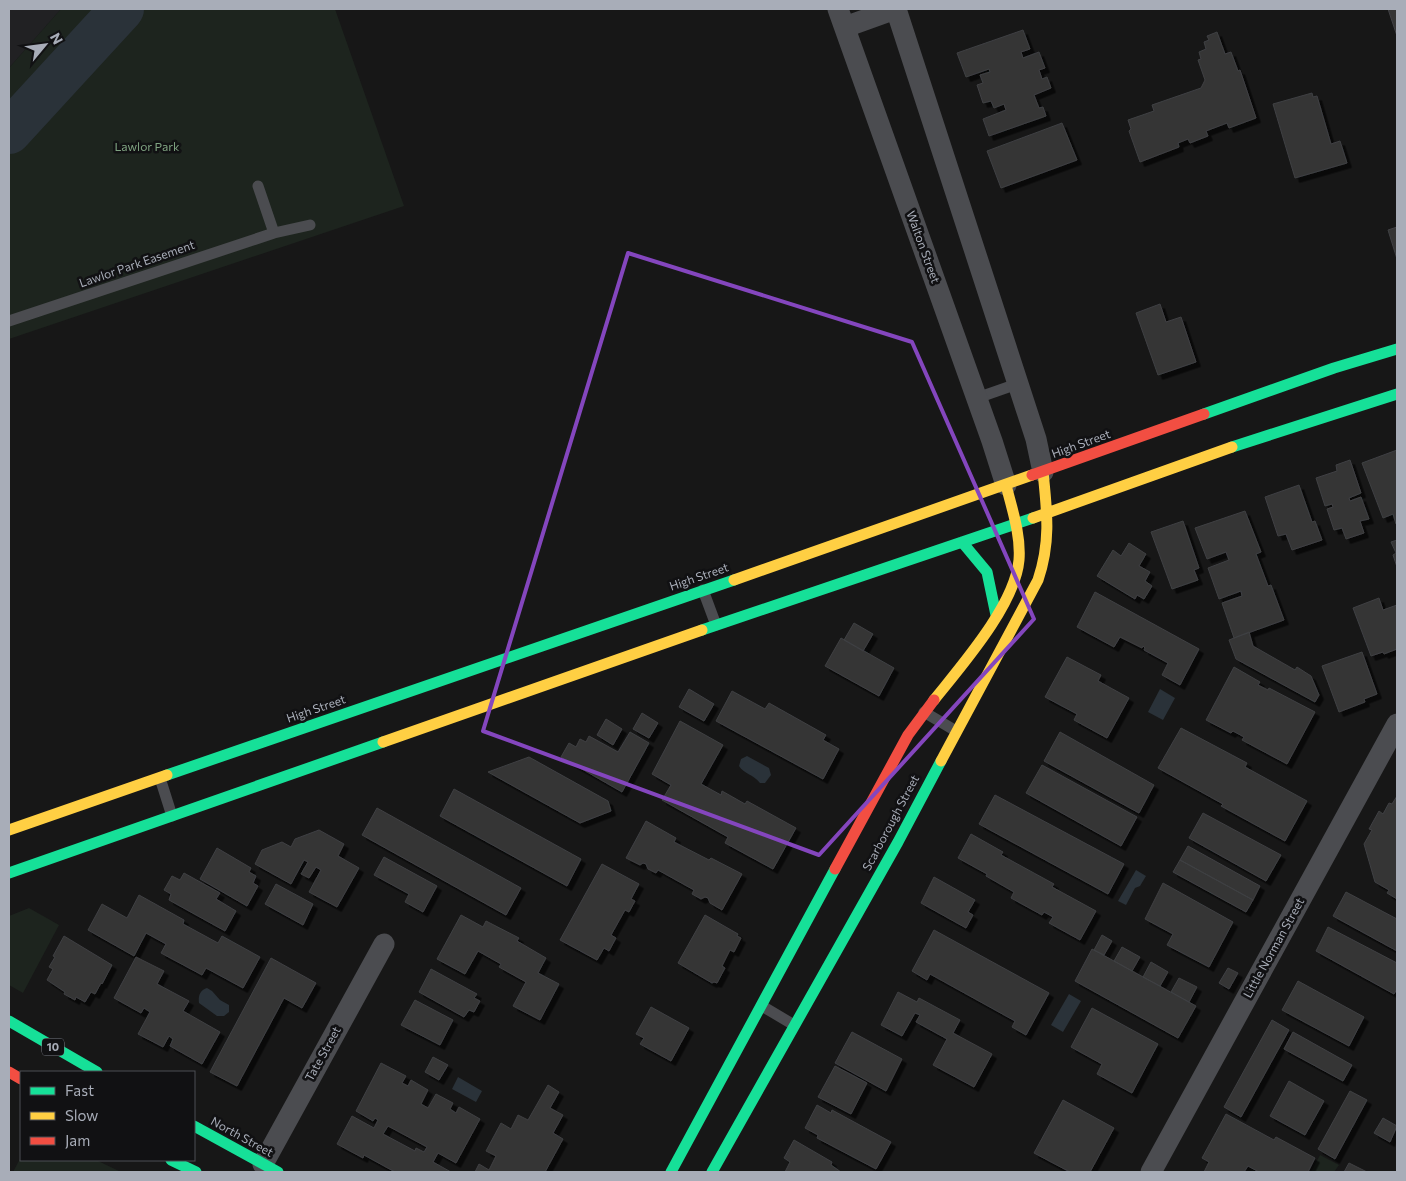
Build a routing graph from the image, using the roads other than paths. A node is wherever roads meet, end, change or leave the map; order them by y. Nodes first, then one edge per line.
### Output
1 (895, 9) edge
2 (842, 18) edge
3 (258, 186) dead end
4 (310, 225) dead end
5 (274, 233) junction
6 (9, 322) edge
7 (1397, 349) edge
8 (1017, 384) junction
9 (1397, 394) edge
10 (977, 398) junction
11 (1043, 472) junction
12 (1006, 485) junction
13 (1047, 513) junction
14 (1016, 524) junction
15 (962, 542) junction
16 (703, 590) junction
17 (996, 615) junction
18 (716, 625) junction
19 (924, 712) junction
20 (1397, 724) edge
21 (956, 731) junction
22 (160, 778) junction
23 (172, 816) junction
24 (9, 830) edge
25 (9, 873) edge
26 (384, 944) dead end
27 (762, 1006) junction
28 (9, 1021) edge
29 (794, 1025) junction
30 (95, 1071) edge
31 (9, 1072) edge
32 (20, 1078) edge
33 (195, 1127) edge
34 (173, 1161) edge
35 (270, 1168) edge
36 (196, 1172) edge
37 (671, 1172) edge
38 (712, 1172) edge
39 (1151, 1172) edge

1 - 2 street
1 - 8 street
2 - 10 street, Walton Street
3 - 5 lane
4 - 5 lane, Lawlor Park Easement
5 - 6 lane, Lawlor Park Easement
7 - 11 main road, High Street
8 - 10 lane
8 - 11 street
9 - 13 main road
10 - 12 street, Walton Street
11 - 12 main road, High Street
11 - 13 main road, Scarborough Street
12 - 14 main road
12 - 16 main road, High Street
13 - 14 main road
13 - 21 main road, Scarborough Street
14 - 15 main road
14 - 17 main road
15 - 17 main road
15 - 18 main road
16 - 18 lane
16 - 22 main road, High Street
17 - 19 main road
18 - 23 main road
19 - 21 lane
19 - 27 main road
20 - 39 street, Little Norman Street
21 - 29 main road, Scarborough Street
22 - 23 lane
22 - 24 main road, High Street
23 - 25 main road
26 - 35 street, Tate Street
27 - 29 lane
27 - 37 main road
28 - 30 main road, 10
29 - 38 main road, Scarborough Street
31 - 32 main road
33 - 35 main road, North Street
34 - 36 main road

